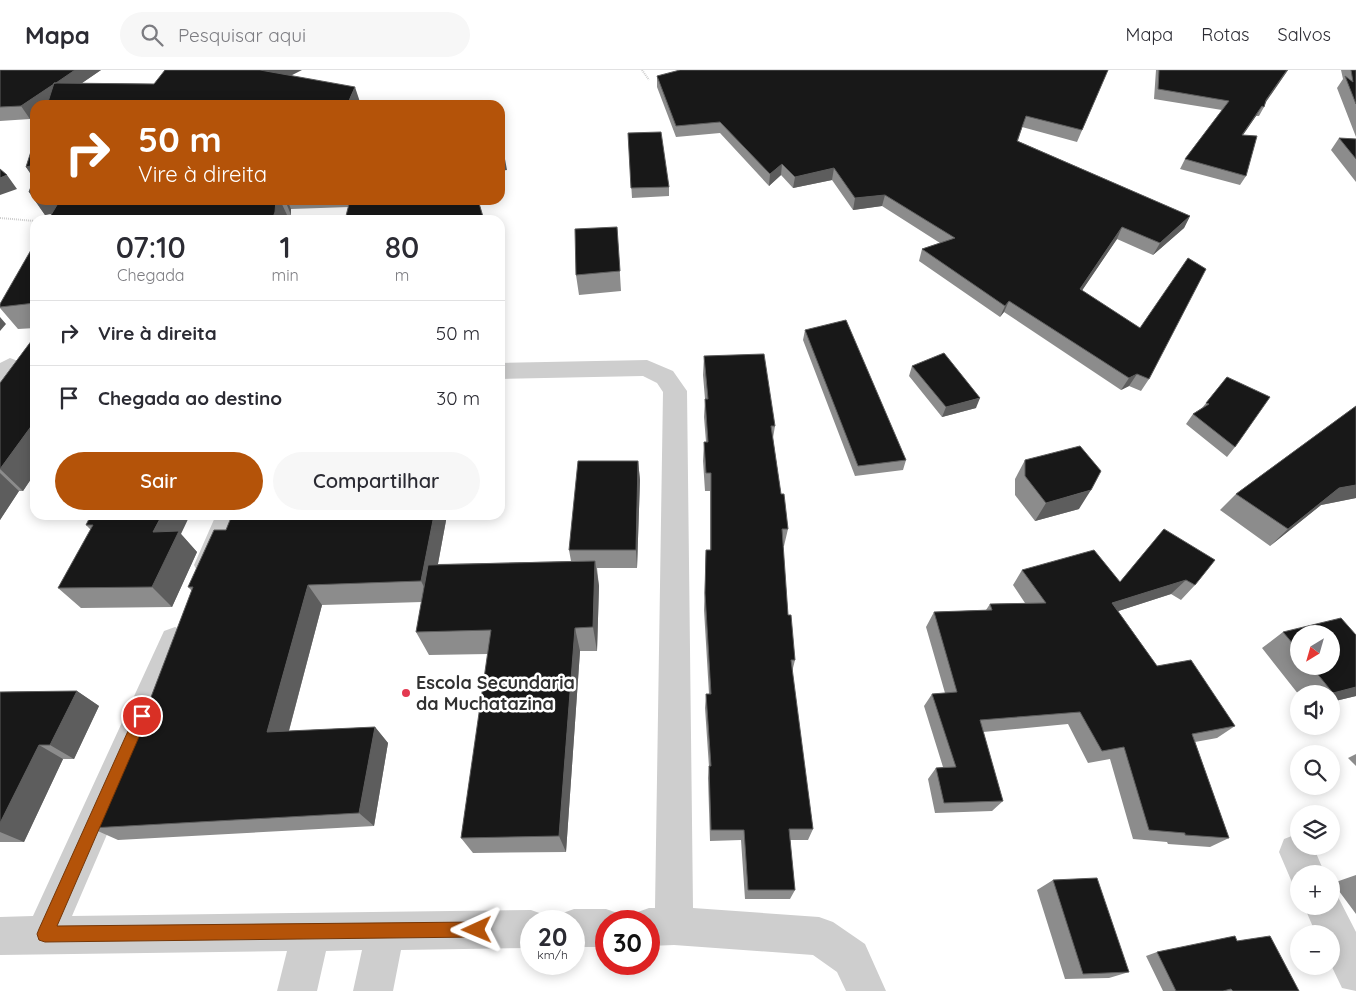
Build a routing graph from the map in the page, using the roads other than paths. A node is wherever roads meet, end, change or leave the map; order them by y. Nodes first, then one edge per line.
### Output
1 (505, 371) edge
2 (228, 520) edge
3 (1327, 915) edge
4 (661, 927) edge
5 (520, 929) edge
6 (312, 931) junction
7 (386, 931) junction
8 (45, 934) junction
9 (0, 936) edge
10 (1356, 974) edge
11 (297, 991) edge
12 (373, 991) edge
13 (866, 991) edge

1 - 4 street
2 - 8 street
3 - 10 street
4 - 13 street
5 - 7 street
6 - 7 street
6 - 8 street
6 - 11 street
7 - 12 street
8 - 9 street

